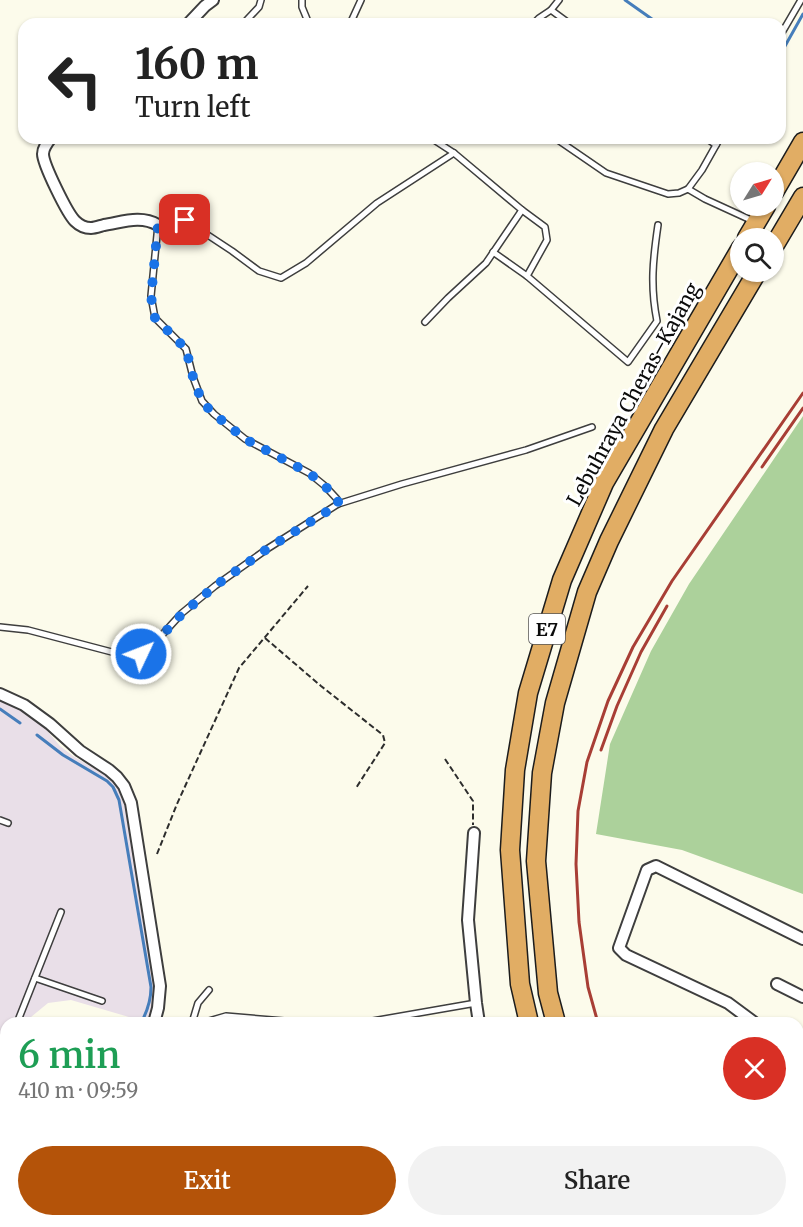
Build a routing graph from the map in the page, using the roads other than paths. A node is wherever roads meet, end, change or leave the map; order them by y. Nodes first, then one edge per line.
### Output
1 (213, 0) edge
2 (261, 0) edge
3 (302, 0) edge
4 (361, 0) edge
5 (559, 0) edge
6 (801, 0) edge
7 (551, 10) junction
8 (194, 18) edge
9 (249, 18) edge
10 (307, 18) edge
11 (353, 18) edge
12 (538, 18) edge
13 (562, 18) edge
14 (786, 26) edge
15 (803, 142) edge
16 (46, 144) edge
17 (440, 144) edge
18 (564, 144) edge
19 (716, 145) edge
20 (454, 153) junction
21 (784, 175) edge
22 (688, 189) junction
23 (803, 197) edge
24 (522, 210) junction
25 (760, 216) edge
26 (797, 220) dead end
27 (756, 222) junction
28 (158, 225) junction
29 (658, 225) dead end
30 (753, 228) edge
31 (784, 229) edge
32 (784, 234) edge
33 (493, 252) junction
34 (730, 267) edge
35 (527, 276) junction
36 (751, 282) edge
37 (425, 322) dead end
38 (592, 427) dead end
39 (339, 504) junction
40 (0, 627) edge
41 (0, 694) edge
42 (0, 820) edge
43 (8, 823) dead end
44 (474, 833) road end
45 (61, 912) dead end
46 (803, 939) edge
47 (35, 978) junction
48 (777, 984) dead end
49 (209, 990) dead end
50 (803, 997) edge
51 (102, 1001) dead end
52 (476, 1003) junction
53 (226, 1016) joint
54 (19, 1017) edge
55 (156, 1017) edge
56 (194, 1017) edge
57 (222, 1017) edge
58 (238, 1017) edge
59 (395, 1017) edge
60 (478, 1017) edge
61 (528, 1017) edge
62 (555, 1017) edge
63 (746, 1017) edge

1 - 8 street
2 - 9 lane
3 - 10 lane
4 - 11 lane
5 - 7 lane
6 - 14 lane
7 - 12 lane
7 - 13 lane
15 - 21 highway
16 - 28 street
17 - 20 lane
18 - 22 lane
19 - 22 lane
20 - 24 lane
20 - 28 lane
22 - 27 lane
23 - 31 highway
24 - 33 lane
24 - 35 lane
25 - 27 highway
26 - 32 lane
27 - 30 highway
28 - 39 lane
29 - 35 lane
33 - 35 lane
33 - 37 lane
34 - 61 highway, Lebuhraya Cheras–Kajang / E7
36 - 62 highway, E7
38 - 39 lane
39 - 40 lane
41 - 55 street
42 - 43 lane
44 - 52 street
45 - 47 lane
46 - 63 street
47 - 51 lane
47 - 54 lane
48 - 50 street
49 - 56 lane
52 - 59 lane
52 - 60 street
53 - 57 lane
53 - 58 lane

